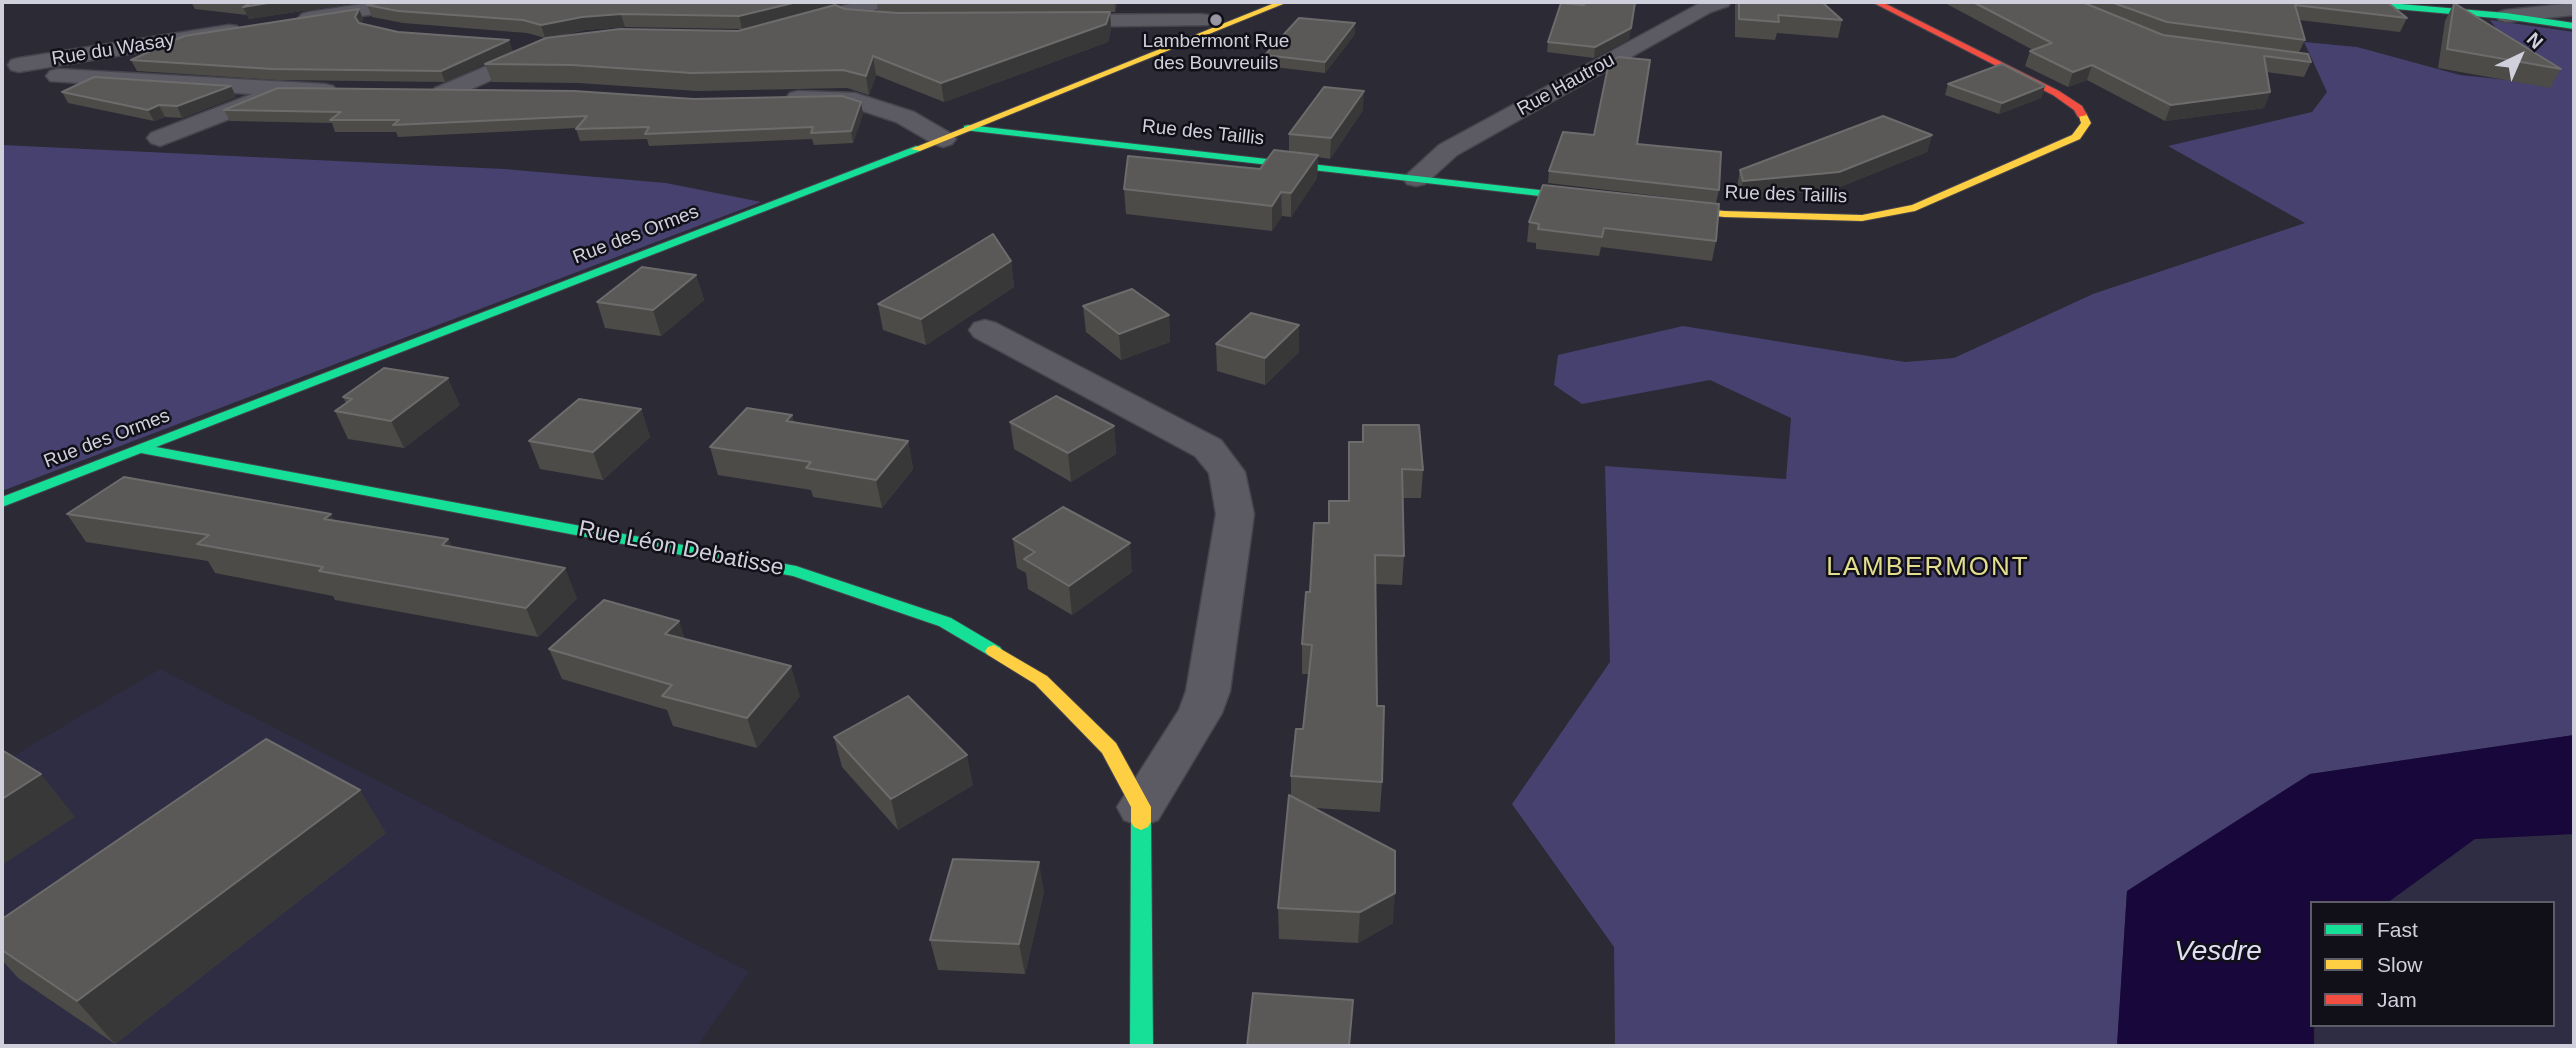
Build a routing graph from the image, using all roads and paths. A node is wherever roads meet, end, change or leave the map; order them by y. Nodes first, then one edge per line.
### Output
1 (414, 2) edge
2 (1284, 2) edge
3 (1721, 2) edge
4 (1877, 2) edge
5 (2352, 2) edge
6 (2574, 9) edge
7 (884, 11) edge
8 (2506, 16) junction
9 (1200, 20) dead end
10 (292, 21) edge
11 (1037, 21) edge
12 (2574, 26) edge
13 (252, 27) edge
14 (778, 30) edge
15 (513, 42) dead end
16 (19, 65) dead end
17 (58, 76) dead end
18 (282, 90) junction
19 (349, 91) edge
20 (417, 92) edge
21 (443, 93) junction
22 (497, 93) edge
23 (776, 99) edge
24 (968, 128) junction
25 (160, 138) dead end
26 (943, 139) junction
27 (1416, 178) junction
28 (1613, 201) edge
29 (1655, 206) edge
30 (985, 330) dead end
31 (141, 449) junction
32 (2, 502) edge
33 (1141, 807) junction
34 (1142, 1046) edge

1 - 10 street
2 - 24 street, Rue des Ormes
3 - 27 street, Rue Hautrou
4 - 29 street, Rue des Taillis
5 - 8 street
6 - 8 street
7 - 14 street
8 - 12 street
9 - 11 street
13 - 16 street, Rue du Wasay
15 - 21 street
17 - 18 street
18 - 19 street
18 - 25 street
20 - 21 street
21 - 22 street
23 - 26 street
24 - 26 street, Rue des Ormes
24 - 27 street, Rue des Taillis
26 - 31 street, Rue des Ormes
27 - 28 street, Rue des Taillis
30 - 33 street
31 - 32 street, Rue des Ormes
31 - 33 street, Rue Léon Debatisse
33 - 34 street, Rue Léon Debatisse

